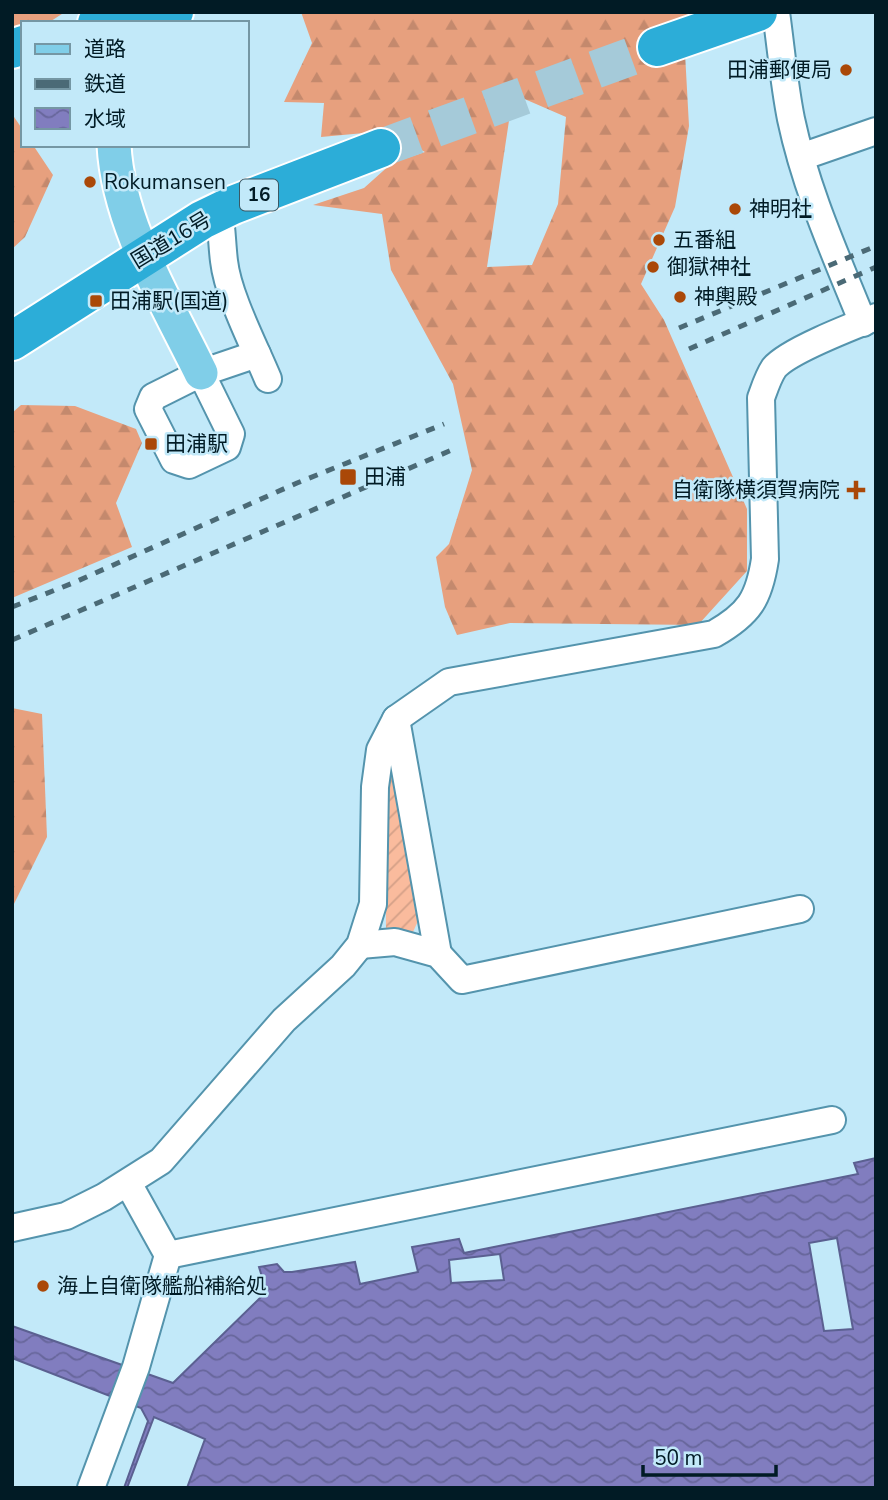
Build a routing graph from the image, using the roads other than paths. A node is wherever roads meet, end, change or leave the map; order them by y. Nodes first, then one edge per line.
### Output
1 (174, 12) edge
2 (758, 12) edge
3 (776, 12) edge
4 (113, 21) edge
5 (657, 47) tunnel mouth
6 (876, 131) edge
7 (114, 147) edge
8 (381, 148) tunnel mouth
9 (801, 157) junction
10 (219, 212) junction
11 (144, 256) junction
12 (869, 320) edge
13 (12, 341) edge
14 (257, 354) junction
15 (201, 373) joint
16 (268, 379) dead end
17 (396, 719) junction
18 (800, 909) dead end
19 (359, 945) junction
20 (438, 954) junction
21 (832, 1120) dead end
22 (128, 1183) junction
23 (12, 1228) edge
24 (168, 1255) junction
25 (91, 1488) edge

1 - 4 highway
2 - 5 highway
3 - 9 street
6 - 9 street
7 - 11 main road
8 - 10 highway, 国道16号 / 16
9 - 12 street
10 - 11 highway, 国道16号 / 16
10 - 14 street
11 - 13 highway, 国道16号 / 16
11 - 15 main road
12 - 17 street
14 - 15 street
14 - 16 street
17 - 19 street
17 - 20 street
18 - 20 street
19 - 20 street
19 - 22 street
21 - 24 street
22 - 23 street
22 - 24 street
24 - 25 street

